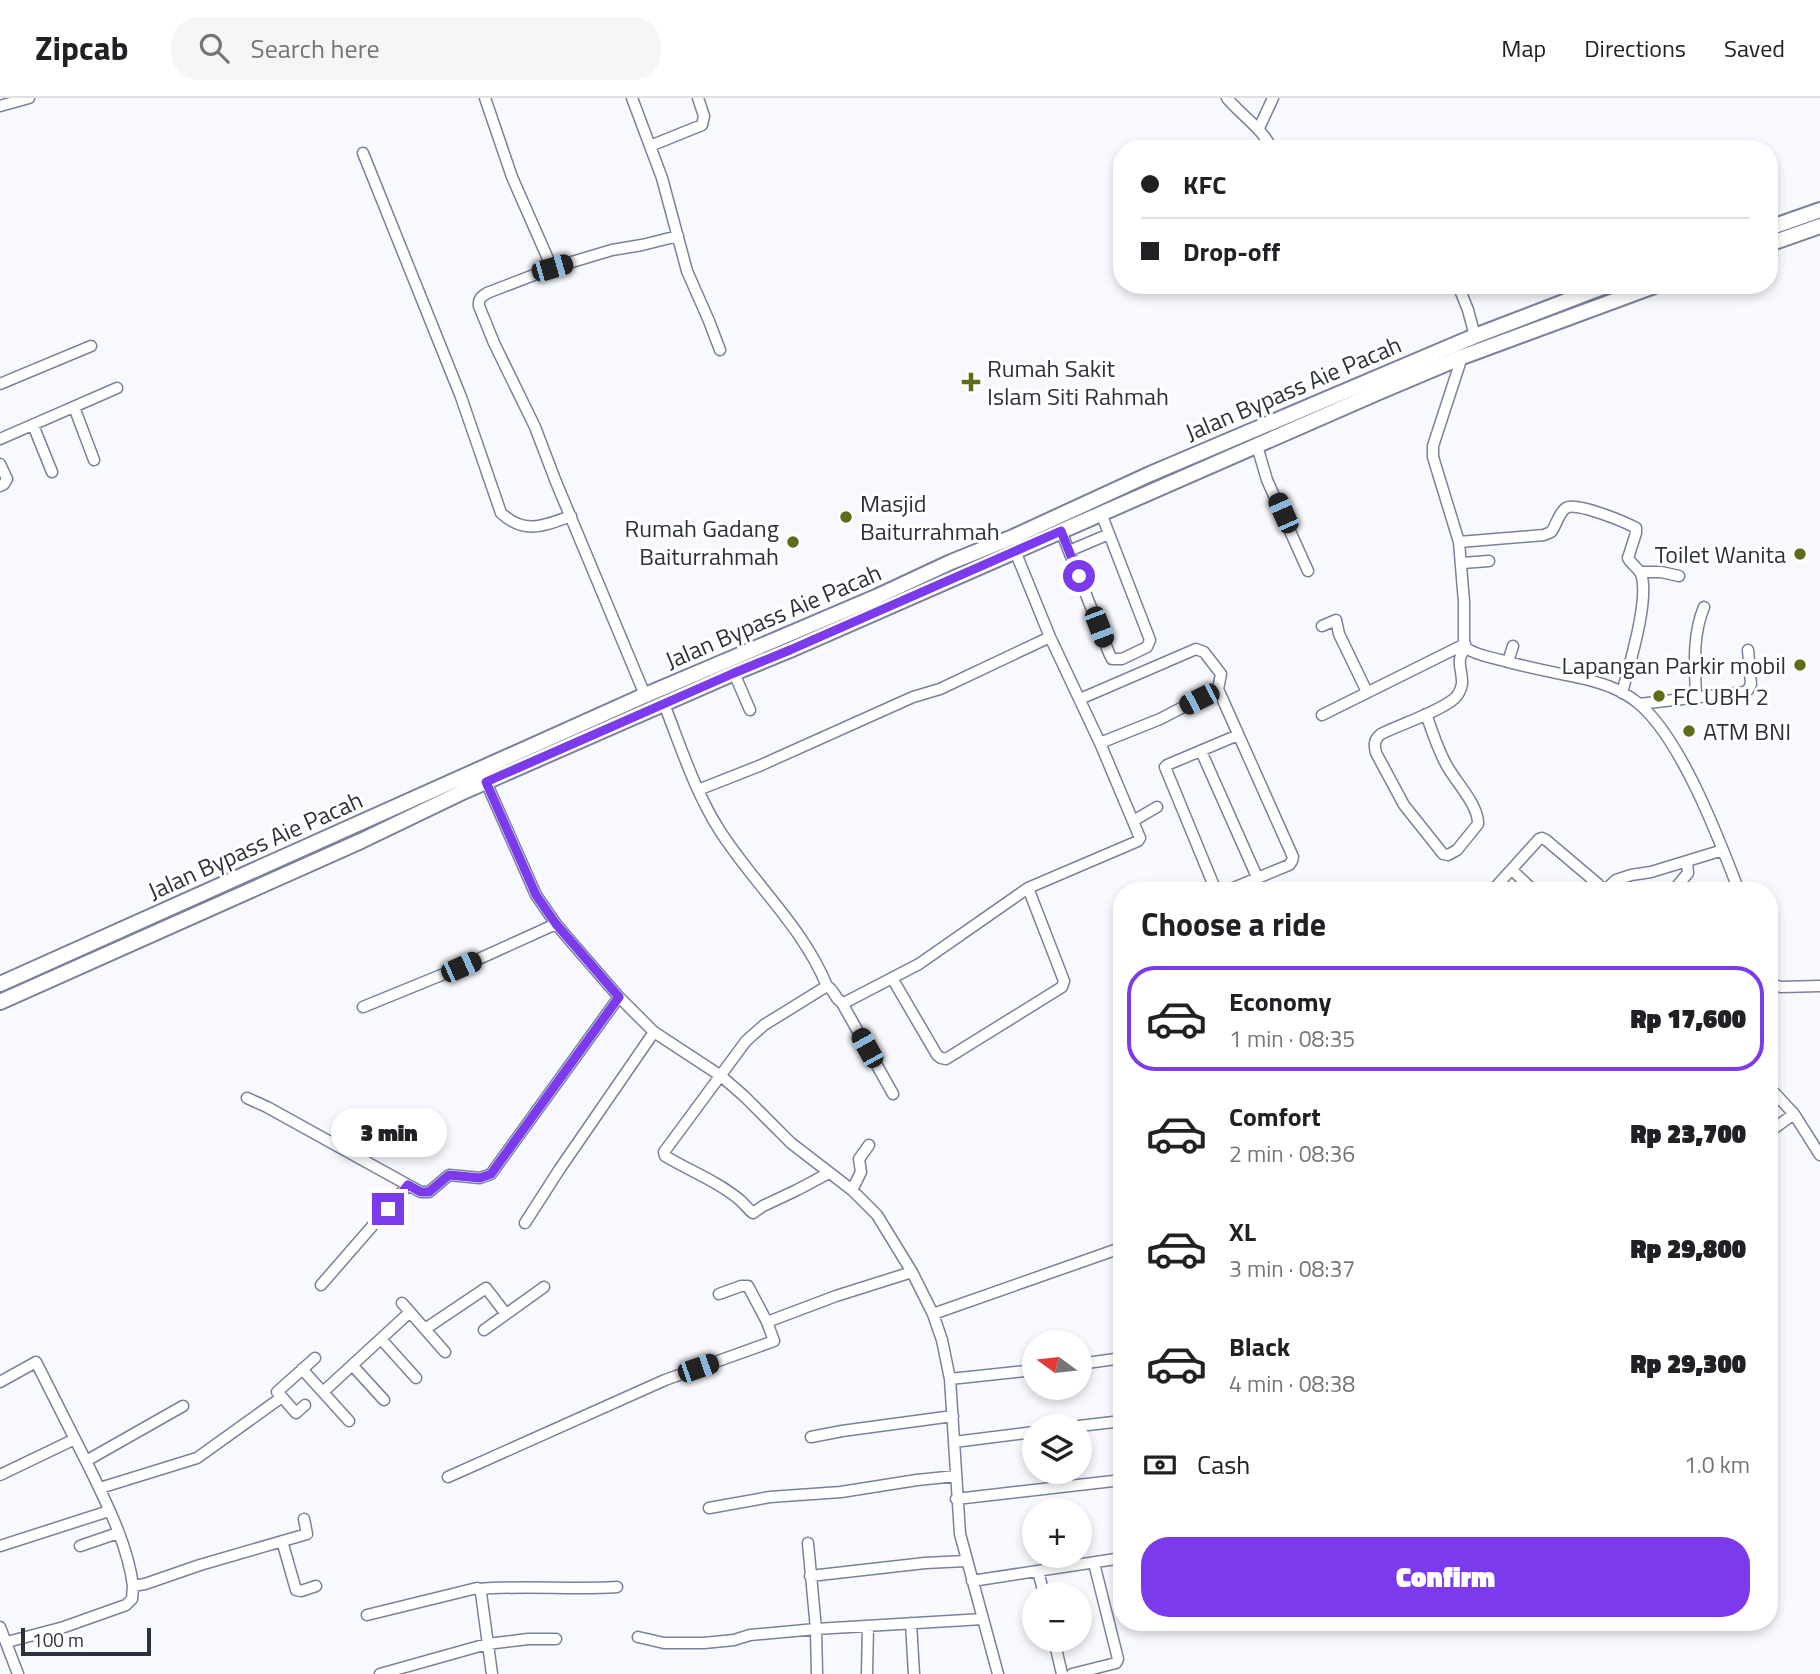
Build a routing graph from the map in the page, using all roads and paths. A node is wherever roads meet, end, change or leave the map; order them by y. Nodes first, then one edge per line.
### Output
1 (29, 98) edge
2 (485, 98) edge
3 (632, 98) edge
4 (698, 98) edge
5 (1227, 98) edge
6 (1273, 98) edge
7 (0, 106) edge
8 (1259, 128) junction
9 (1266, 140) edge
10 (650, 146) junction
11 (363, 153) dead end
12 (1820, 210) edge
13 (1778, 225) edge
14 (1820, 226) edge
15 (678, 236) junction
16 (1778, 241) edge
17 (552, 268) junction
18 (1462, 294) edge
19 (1584, 294) edge
20 (1632, 294) edge
21 (1552, 306) junction
22 (1559, 321) junction
23 (1475, 335) junction
24 (91, 345) dead end
25 (720, 350) dead end
26 (1462, 357) junction
27 (0, 384) edge
28 (1375, 386) junction
29 (117, 388) dead end
30 (74, 407) junction
31 (33, 425) junction
32 (0, 439) edge
33 (1257, 446) junction
34 (94, 460) dead end
35 (0, 464) edge
36 (52, 472) dead end
37 (0, 486) edge
38 (1101, 513) junction
39 (571, 516) junction
40 (1061, 531) junction
41 (1109, 534) junction
42 (1459, 542) junction
43 (1015, 551) junction
44 (1069, 551) junction
45 (1489, 561) dead end
46 (1462, 563) junction
47 (1308, 571) dead end
48 (1640, 572) junction
49 (1679, 576) dead end
50 (1704, 607) dead end
51 (1322, 626) dead end
52 (1051, 637) junction
53 (1466, 646) junction
54 (1513, 646) dead end
55 (772, 650) junction
56 (1748, 650) dead end
57 (1508, 663) junction
58 (734, 673) junction
59 (1218, 689) junction
60 (1367, 692) junction
61 (1622, 693) junction
62 (645, 695) junction
63 (1696, 697) junction
64 (1080, 699) junction
65 (664, 704) junction
66 (1639, 704) junction
67 (750, 710) dead end
68 (1426, 713) junction
69 (1322, 715) dead end
70 (1238, 734) junction
71 (1100, 743) junction
72 (1200, 751) junction
73 (486, 782) junction
74 (698, 790) junction
75 (1157, 807) dead end
76 (1133, 821) junction
77 (1723, 850) junction
78 (1687, 862) junction
79 (1512, 870) junction
80 (1257, 877) junction
81 (1212, 882) edge
82 (1246, 882) edge
83 (1501, 882) edge
84 (1525, 882) edge
85 (1596, 882) edge
86 (1614, 882) edge
87 (1680, 882) edge
88 (1735, 882) edge
89 (1028, 888) junction
90 (556, 924) junction
91 (65, 954) junction
92 (71, 970) junction
93 (892, 978) junction
94 (0, 984) edge
95 (827, 986) junction
96 (1778, 986) edge
97 (1820, 986) edge
98 (619, 997) junction
99 (0, 1002) edge
100 (842, 1003) junction
101 (363, 1007) dead end
102 (654, 1032) junction
103 (721, 1076) junction
104 (893, 1094) dead end
105 (1778, 1097) edge
106 (247, 1098) dead end
107 (1794, 1114) junction
108 (1778, 1126) edge
109 (869, 1145) dead end
110 (1820, 1155) edge
111 (830, 1174) junction
112 (408, 1185) junction
113 (852, 1190) junction
114 (525, 1223) dead end
115 (1113, 1251) edge
116 (912, 1272) junction
117 (321, 1285) dead end
118 (544, 1287) dead end
119 (719, 1294) dead end
120 (402, 1303) dead end
121 (410, 1312) junction
122 (506, 1314) junction
123 (933, 1314) junction
124 (767, 1322) junction
125 (425, 1329) junction
126 (484, 1330) dead end
127 (381, 1339) junction
128 (445, 1352) dead end
129 (315, 1358) dead end
130 (1113, 1359) edge
131 (1092, 1362) edge
132 (352, 1365) junction
133 (302, 1369) junction
134 (1022, 1371) edge
135 (416, 1378) dead end
136 (950, 1380) junction
137 (0, 1382) edge
138 (323, 1392) junction
139 (282, 1397) junction
140 (384, 1401) dead end
141 (305, 1405) dead end
142 (183, 1406) dead end
143 (953, 1416) junction
144 (349, 1421) dead end
145 (1113, 1422) edge
146 (1092, 1424) edge
147 (1022, 1434) edge
148 (811, 1437) dead end
149 (75, 1439) junction
150 (954, 1442) junction
151 (86, 1461) junction
152 (0, 1475) edge
153 (956, 1476) junction
154 (448, 1478) dead end
155 (1113, 1481) edge
156 (100, 1488) junction
157 (956, 1499) junction
158 (709, 1508) dead end
159 (109, 1511) junction
160 (304, 1520) dead end
161 (118, 1533) junction
162 (282, 1541) junction
163 (807, 1543) dead end
164 (0, 1546) edge
165 (80, 1546) dead end
166 (1113, 1560) edge
167 (966, 1561) junction
168 (1094, 1563) junction
169 (1038, 1572) junction
170 (810, 1576) junction
171 (972, 1581) junction
172 (1041, 1582) edge
173 (132, 1586) junction
174 (316, 1586) dead end
175 (617, 1587) dead end
176 (478, 1589) junction
177 (367, 1615) dead end
178 (983, 1619) junction
179 (911, 1623) junction
180 (868, 1626) junction
181 (0, 1627) edge
182 (816, 1629) junction
183 (638, 1637) dead end
184 (556, 1639) dead end
185 (7, 1642) junction
186 (487, 1644) junction
187 (1057, 1652) edge
188 (18, 1674) edge
189 (380, 1674) edge
190 (492, 1674) edge
191 (817, 1674) edge
192 (867, 1674) edge
193 (914, 1674) edge
194 (998, 1674) edge
195 (1062, 1674) edge
196 (1072, 1674) edge

1 - 7 street
2 - 17 street
3 - 10 street
4 - 10 street
5 - 8 street
6 - 8 street
8 - 9 street
10 - 15 street
11 - 39 street
12 - 13 highway
14 - 16 highway
15 - 17 street
15 - 25 street
17 - 39 street
18 - 23 street
19 - 21 highway, Jalan Bypass Aie Pacah
20 - 22 highway
21 - 22 highway
21 - 23 highway, Jalan Bypass Aie Pacah
22 - 26 highway
23 - 28 highway, Jalan Bypass Aie Pacah
24 - 27 street
26 - 28 highway
26 - 42 street
28 - 33 highway
28 - 55 highway, Jalan Bypass Aie Pacah
29 - 30 street
30 - 31 street
30 - 34 street
31 - 32 street
31 - 36 street
33 - 38 highway
33 - 47 street
35 - 37 street
38 - 40 highway
38 - 41 street
39 - 62 street
40 - 43 highway
40 - 44 street
41 - 44 street
41 - 44 street
42 - 46 street
42 - 48 street
43 - 52 street
43 - 55 highway
45 - 46 street
46 - 53 street
48 - 49 street
48 - 61 street
50 - 63 street
51 - 60 street
52 - 64 street
52 - 74 street
53 - 57 street
53 - 60 street
53 - 68 street
54 - 57 street
55 - 58 highway
55 - 62 highway, Jalan Bypass Aie Pacah
56 - 63 street
57 - 61 street
58 - 65 highway
58 - 67 street
59 - 64 street
59 - 70 street
59 - 71 street
60 - 69 street
61 - 66 street
62 - 91 highway, Jalan Bypass Aie Pacah
63 - 66 street
64 - 71 street
65 - 73 highway
65 - 74 street
66 - 77 street
68 - 68 street
70 - 72 street
70 - 80 street
71 - 76 street
72 - 80 street
72 - 81 street
73 - 90 street
73 - 92 highway
74 - 95 street
75 - 76 street
76 - 89 street
77 - 78 street
77 - 88 street
78 - 86 street
78 - 87 street
79 - 83 street
79 - 84 street
79 - 85 street
80 - 82 street
89 - 93 street
89 - 93 street
90 - 98 street
90 - 101 street
91 - 92 highway
91 - 94 highway, Jalan Bypass Aie Pacah
92 - 99 highway
93 - 100 street
95 - 100 street
95 - 103 street
96 - 97 street
98 - 102 street
98 - 112 street
100 - 104 street
102 - 103 street
102 - 114 street
103 - 111 street
103 - 111 street
105 - 107 street
106 - 112 street
107 - 108 street
107 - 110 street
109 - 113 street
111 - 113 street
112 - 117 street
113 - 116 street
115 - 123 street
116 - 123 street
116 - 124 street
118 - 122 street
119 - 124 street
120 - 121 street
121 - 125 street
121 - 127 street
122 - 125 street
122 - 126 street
123 - 136 street
124 - 154 street
125 - 128 street
127 - 132 street
127 - 135 street
129 - 133 street
130 - 131 street
132 - 138 street
132 - 140 street
133 - 138 street
133 - 139 street
134 - 136 street
136 - 143 street
137 - 149 street
138 - 144 street
139 - 141 street
139 - 156 street
142 - 151 street
143 - 148 street
143 - 150 street
145 - 146 street
147 - 150 street
149 - 151 street
149 - 152 street
150 - 153 street
151 - 156 street
153 - 157 street
153 - 158 street
155 - 157 street
156 - 159 street
157 - 167 street
159 - 161 street
159 - 164 street
160 - 162 street
161 - 165 street
161 - 173 street
162 - 173 street
162 - 174 street
163 - 170 street
166 - 168 street
167 - 170 street
167 - 171 street
168 - 169 street
168 - 196 street
169 - 171 street
169 - 172 street
170 - 182 street
171 - 178 street
173 - 185 street
175 - 176 street
176 - 177 street
176 - 186 street
178 - 179 street
178 - 194 street
179 - 180 street
179 - 193 street
180 - 182 street
180 - 192 street
181 - 185 street
182 - 183 street
182 - 191 street
184 - 186 street
185 - 188 street
186 - 189 street
186 - 190 street
187 - 195 street

